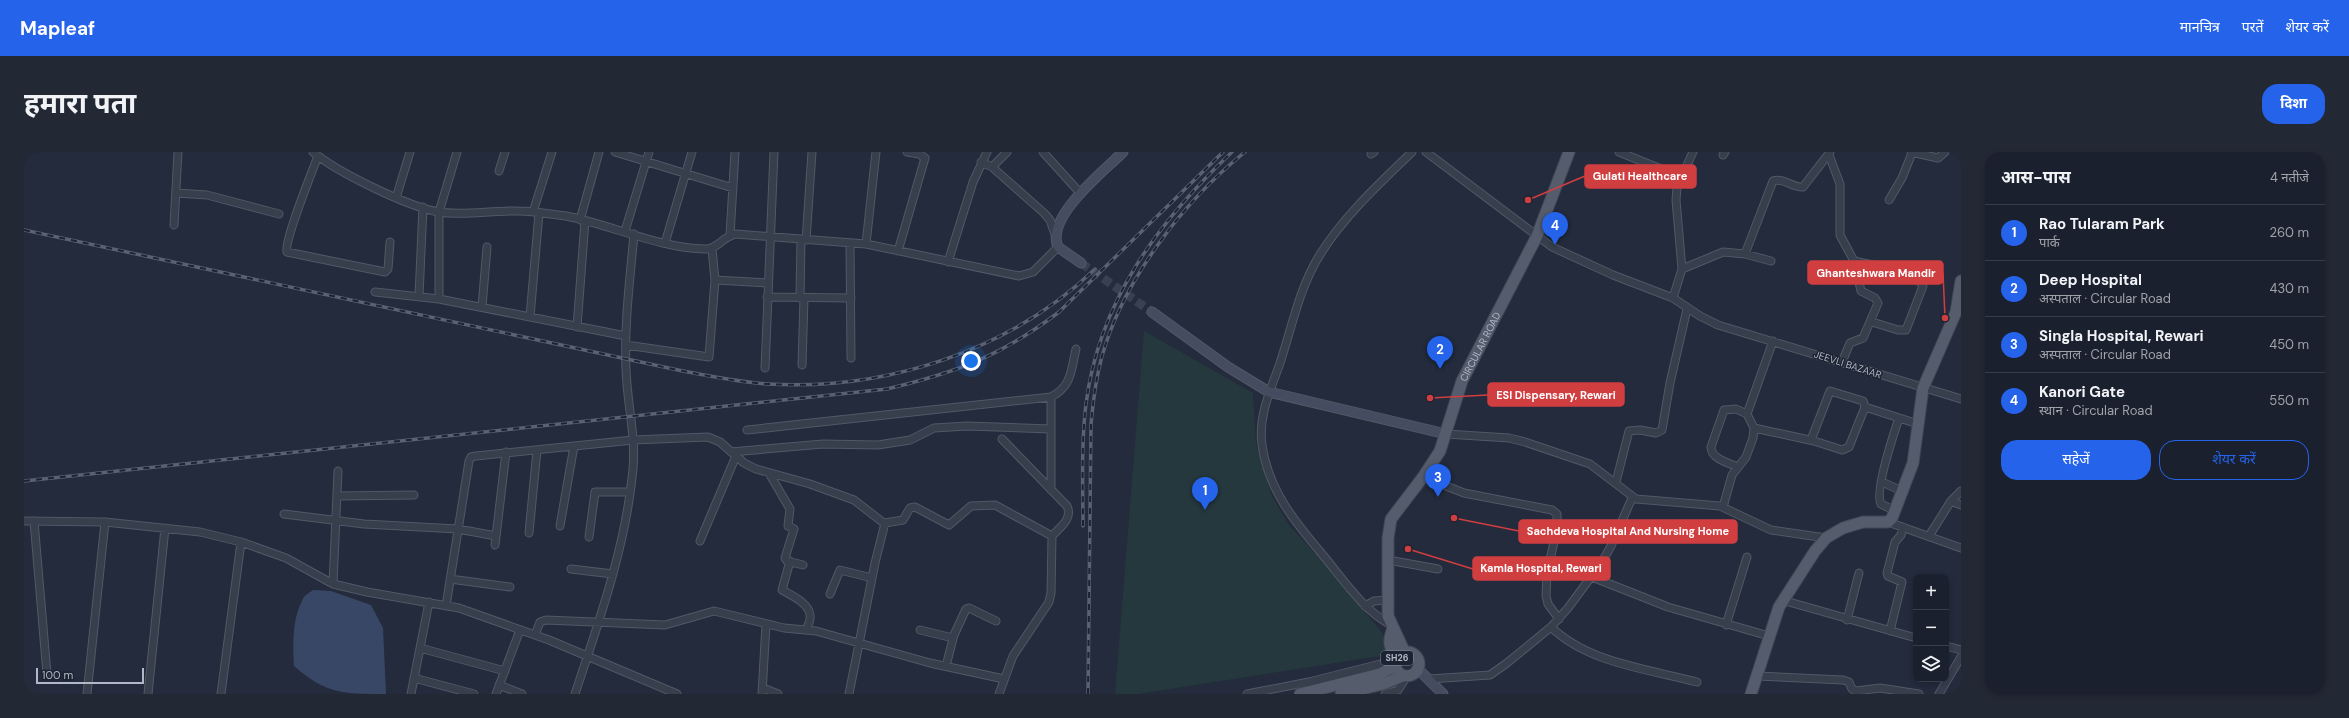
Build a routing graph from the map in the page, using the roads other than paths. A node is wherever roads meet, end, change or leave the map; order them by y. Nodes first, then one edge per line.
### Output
1 (178, 152) edge
2 (410, 152) edge
3 (457, 152) edge
4 (505, 152) edge
5 (552, 152) edge
6 (599, 152) edge
7 (615, 152) edge
8 (649, 152) edge
9 (692, 152) edge
10 (735, 152) edge
11 (774, 152) edge
12 (812, 152) edge
13 (876, 152) edge
14 (906, 152) edge
15 (986, 152) edge
16 (1007, 152) edge
17 (1043, 152) edge
18 (1123, 152) edge
19 (1412, 152) edge
20 (1426, 152) edge
21 (1569, 152) edge
22 (1619, 152) edge
23 (1693, 152) edge
24 (1911, 152) edge
25 (1945, 152) edge
26 (1830, 153) edge
27 (315, 154) edge
28 (646, 161) junction
29 (981, 162) junction
30 (992, 167) junction
31 (499, 171) dead end
32 (686, 172) junction
33 (1681, 177) junction
34 (733, 188) junction
35 (176, 193) junction
36 (1081, 194) junction
37 (396, 198) junction
38 (1889, 200) dead end
39 (423, 207) junction
40 (439, 212) junction
41 (536, 213) junction
42 (279, 214) dead end
43 (582, 221) junction
44 (174, 225) dead end
45 (625, 231) junction
46 (634, 234) junction
47 (1055, 234) junction
48 (730, 235) junction
49 (1537, 236) junction
50 (770, 238) junction
51 (803, 240) junction
52 (390, 242) dead end
53 (665, 243) junction
54 (850, 243) junction
55 (866, 244) junction
56 (487, 247) dead end
57 (1058, 247) junction
58 (712, 249) junction
59 (898, 250) junction
60 (1745, 254) junction
61 (1771, 261) dead end
62 (1854, 261) junction
63 (948, 262) junction
64 (1081, 263) tunnel mouth
65 (1682, 269) junction
66 (714, 280) junction
67 (1961, 281) edge
68 (768, 283) junction
69 (375, 292) dead end
70 (419, 296) junction
71 (767, 297) junction
72 (802, 298) junction
73 (851, 298) junction
74 (1673, 298) junction
75 (440, 299) junction
76 (482, 307) junction
77 (1687, 308) junction
78 (1152, 312) tunnel mouth
79 (530, 317) junction
80 (1872, 322) junction
81 (577, 327) junction
82 (626, 336) junction
83 (1773, 341) junction
84 (626, 345) junction
85 (1076, 349) dead end
86 (851, 358) dead end
87 (1842, 362) junction
88 (802, 365) dead end
89 (765, 368) dead end
90 (1923, 388) junction
91 (1269, 392) junction
92 (1051, 397) junction
93 (1961, 399) edge
94 (1865, 407) junction
95 (1747, 414) junction
96 (1899, 418) junction
97 (1918, 424) junction
98 (1754, 428) junction
99 (1051, 429) junction
100 (747, 430) dead end
101 (1446, 434) junction
102 (1002, 439) dead end
103 (633, 440) junction
104 (1811, 440) junction
105 (574, 446) junction
106 (537, 450) junction
107 (506, 452) junction
108 (734, 454) junction
109 (1738, 467) junction
110 (338, 471) dead end
111 (769, 473) junction
112 (1424, 477) junction
113 (1616, 482) junction
114 (1882, 482) junction
115 (1051, 490) junction
116 (1961, 491) edge
117 (629, 492) junction
118 (1904, 492) junction
119 (414, 495) dead end
120 (337, 496) junction
121 (1632, 498) junction
122 (1951, 501) junction
123 (1961, 505) edge
124 (1723, 507) junction
125 (1896, 511) junction
126 (284, 514) dead end
127 (337, 520) junction
128 (24, 521) edge
129 (34, 521) junction
130 (105, 522) junction
131 (1888, 522) junction
132 (885, 524) junction
133 (560, 526) dead end
134 (1903, 527) junction
135 (165, 528) junction
136 (458, 529) junction
137 (529, 533) dead end
138 (496, 536) junction
139 (1052, 536) junction
140 (1929, 536) junction
141 (589, 537) dead end
142 (1826, 538) junction
143 (700, 541) dead end
144 (241, 542) junction
145 (495, 545) dead end
146 (1961, 548) edge
147 (1747, 557) dead end
148 (1388, 560) junction
149 (790, 561) junction
150 (803, 565) dead end
151 (571, 569) dead end
152 (1438, 569) dead end
153 (1859, 573) dead end
154 (613, 574) junction
155 (1592, 577) junction
156 (872, 578) junction
157 (450, 579) junction
158 (333, 584) junction
159 (510, 587) dead end
160 (830, 594) dead end
161 (1387, 600) junction
162 (1782, 600) junction
163 (429, 602) junction
164 (446, 606) junction
165 (1366, 606) junction
166 (1559, 619) junction
167 (1846, 620) junction
168 (996, 621) dead end
169 (598, 623) junction
170 (766, 624) junction
171 (1726, 625) junction
172 (1392, 626) junction
173 (1551, 627) junction
174 (520, 630) junction
175 (806, 630) junction
176 (920, 630) dead end
177 (1890, 631) junction
178 (534, 635) junction
179 (1768, 636) junction
180 (1913, 637) edge
181 (953, 638) junction
182 (858, 643) junction
183 (1949, 647) edge
184 (420, 648) junction
185 (1961, 650) edge
186 (586, 657) junction
187 (1961, 657) edge
188 (1398, 659) junction
189 (946, 666) junction
190 (505, 672) junction
191 (47, 674) dead end
192 (1411, 674) junction
193 (1757, 676) junction
194 (414, 678) junction
195 (1004, 679) junction
196 (1429, 679) junction
197 (1370, 682) junction
198 (1697, 682) dead end
199 (499, 686) junction
200 (762, 691) edge
201 (578, 693) edge
202 (87, 694) edge
203 (148, 694) edge
204 (220, 694) edge
205 (411, 694) edge
206 (474, 694) edge
207 (496, 694) edge
208 (522, 694) edge
209 (677, 694) edge
210 (778, 694) edge
211 (849, 694) edge
212 (999, 694) edge
213 (1247, 694) edge
214 (1300, 694) edge
215 (1341, 694) edge
216 (1385, 694) edge
217 (1435, 694) edge
218 (1443, 694) edge
219 (1751, 694) edge
220 (1919, 694) edge
221 (1940, 694) edge

1 - 35 street
2 - 37 street
3 - 40 street
4 - 31 street
5 - 41 street
6 - 43 street
7 - 28 street
8 - 28 street
9 - 32 street
10 - 34 street
11 - 50 street
12 - 51 street
13 - 55 street
14 - 59 street
15 - 29 street
16 - 30 street
17 - 36 street
18 - 36 street
19 - 91 street
20 - 49 street, JEEVLI BAZAAR
21 - 49 main road, CIRCULAR ROAD
22 - 33 street
23 - 33 street
24 - 25 street
24 - 38 street
26 - 60 street
26 - 62 street
27 - 37 street
27 - 52 street
28 - 32 street
28 - 45 street
29 - 30 street
29 - 63 street
30 - 47 street
32 - 34 street
32 - 53 street
33 - 65 street
34 - 48 street
35 - 42 street
35 - 44 street
36 - 47 street
37 - 39 street
39 - 40 street
39 - 70 street
40 - 41 street
40 - 75 street
41 - 43 street
41 - 79 street
43 - 45 street
43 - 81 street
45 - 46 street
46 - 53 street
46 - 82 street
47 - 57 street
48 - 50 street
48 - 58 street
49 - 74 street, JEEVLI BAZAAR
49 - 101 main road, CIRCULAR ROAD
50 - 51 street
50 - 68 street
51 - 54 street
51 - 72 street
53 - 58 street
54 - 55 street
54 - 73 street
55 - 59 street
56 - 76 street
57 - 63 street
57 - 64 street
58 - 66 street
59 - 63 street
60 - 61 street
60 - 65 street
62 - 80 street
62 - 80 street
65 - 74 street
66 - 68 street
66 - 84 street
67 - 90 main road
68 - 71 street
69 - 70 street
70 - 75 street
71 - 72 street
71 - 89 street
72 - 73 street
72 - 88 street
73 - 86 street
74 - 77 street, JEEVLI BAZAAR
75 - 76 street
76 - 79 street
77 - 83 street, JEEVLI BAZAAR
77 - 113 street
78 - 91 street
79 - 81 street
80 - 87 street
81 - 82 street
82 - 84 street
83 - 87 street, JEEVLI BAZAAR
83 - 95 street
84 - 103 street
85 - 92 street
87 - 90 street, JEEVLI BAZAAR
90 - 93 street, JEEVLI BAZAAR
90 - 97 main road
91 - 101 street
91 - 165 street
92 - 99 street
92 - 100 street
94 - 96 street
94 - 104 street
94 - 104 street
95 - 98 street
95 - 109 street
96 - 97 street
96 - 114 street
97 - 118 main road
98 - 104 street
98 - 109 street
99 - 108 street
99 - 115 street
101 - 112 main road, CIRCULAR ROAD
101 - 113 street
102 - 115 street
103 - 105 street
103 - 108 street
103 - 117 street
105 - 106 street
105 - 133 street
106 - 107 street
106 - 137 street
107 - 136 street
107 - 138 street
108 - 111 street
108 - 143 street
109 - 124 street
110 - 120 street
111 - 132 street
111 - 149 street
112 - 148 main road, CIRCULAR ROAD
112 - 166 street
113 - 121 street
114 - 118 street
114 - 125 street
115 - 139 street
116 - 122 street
117 - 141 street
117 - 154 street
118 - 125 main road
119 - 120 street
120 - 127 street
121 - 124 street
121 - 155 street
122 - 123 street
122 - 140 street
124 - 142 street
125 - 131 main road
126 - 127 street
127 - 136 street
127 - 158 street
128 - 129 street
129 - 130 street
129 - 191 street
130 - 135 street
130 - 202 street
131 - 134 street
131 - 142 main road
132 - 139 street
132 - 156 street
134 - 140 street
134 - 177 street
135 - 144 street
135 - 203 street
136 - 138 street
136 - 157 street
138 - 145 street
139 - 195 street
140 - 146 street
142 - 162 main road
144 - 158 street
144 - 204 street
147 - 171 street
148 - 152 street
148 - 161 main road, CIRCULAR ROAD
149 - 150 street
149 - 175 street
151 - 154 street
153 - 167 street
154 - 169 street
155 - 166 street
155 - 171 street
156 - 160 street
156 - 182 street
157 - 159 street
157 - 164 street
158 - 163 street
161 - 165 street
161 - 172 main road, CIRCULAR ROAD
162 - 167 street
162 - 179 main road
163 - 164 street
163 - 184 street
164 - 174 street
165 - 172 street
166 - 173 street
167 - 177 street
168 - 181 street
169 - 170 street
169 - 178 street
169 - 186 street
170 - 175 street
170 - 200 street
171 - 179 street
172 - 188 main road, CIRCULAR ROAD
173 - 196 street
173 - 198 street
174 - 178 street
174 - 190 street
175 - 182 street
176 - 181 street
177 - 180 street
178 - 186 street
179 - 193 main road
181 - 189 street
182 - 189 street
182 - 211 street
183 - 185 street
184 - 190 street
184 - 194 street
186 - 201 street
186 - 209 street
187 - 221 street
188 - 192 main road, SH26
188 - 192 main road, SH26
188 - 197 main road, SH26
188 - 213 street
189 - 195 street
190 - 199 street
192 - 196 street
192 - 197 main road, SH26
192 - 216 street
192 - 217 street
193 - 219 main road
193 - 220 street
194 - 205 street
194 - 206 street
195 - 212 street
196 - 218 street
197 - 214 main road, SH26
197 - 215 main road, SH26
199 - 207 street
199 - 208 street
200 - 210 street

